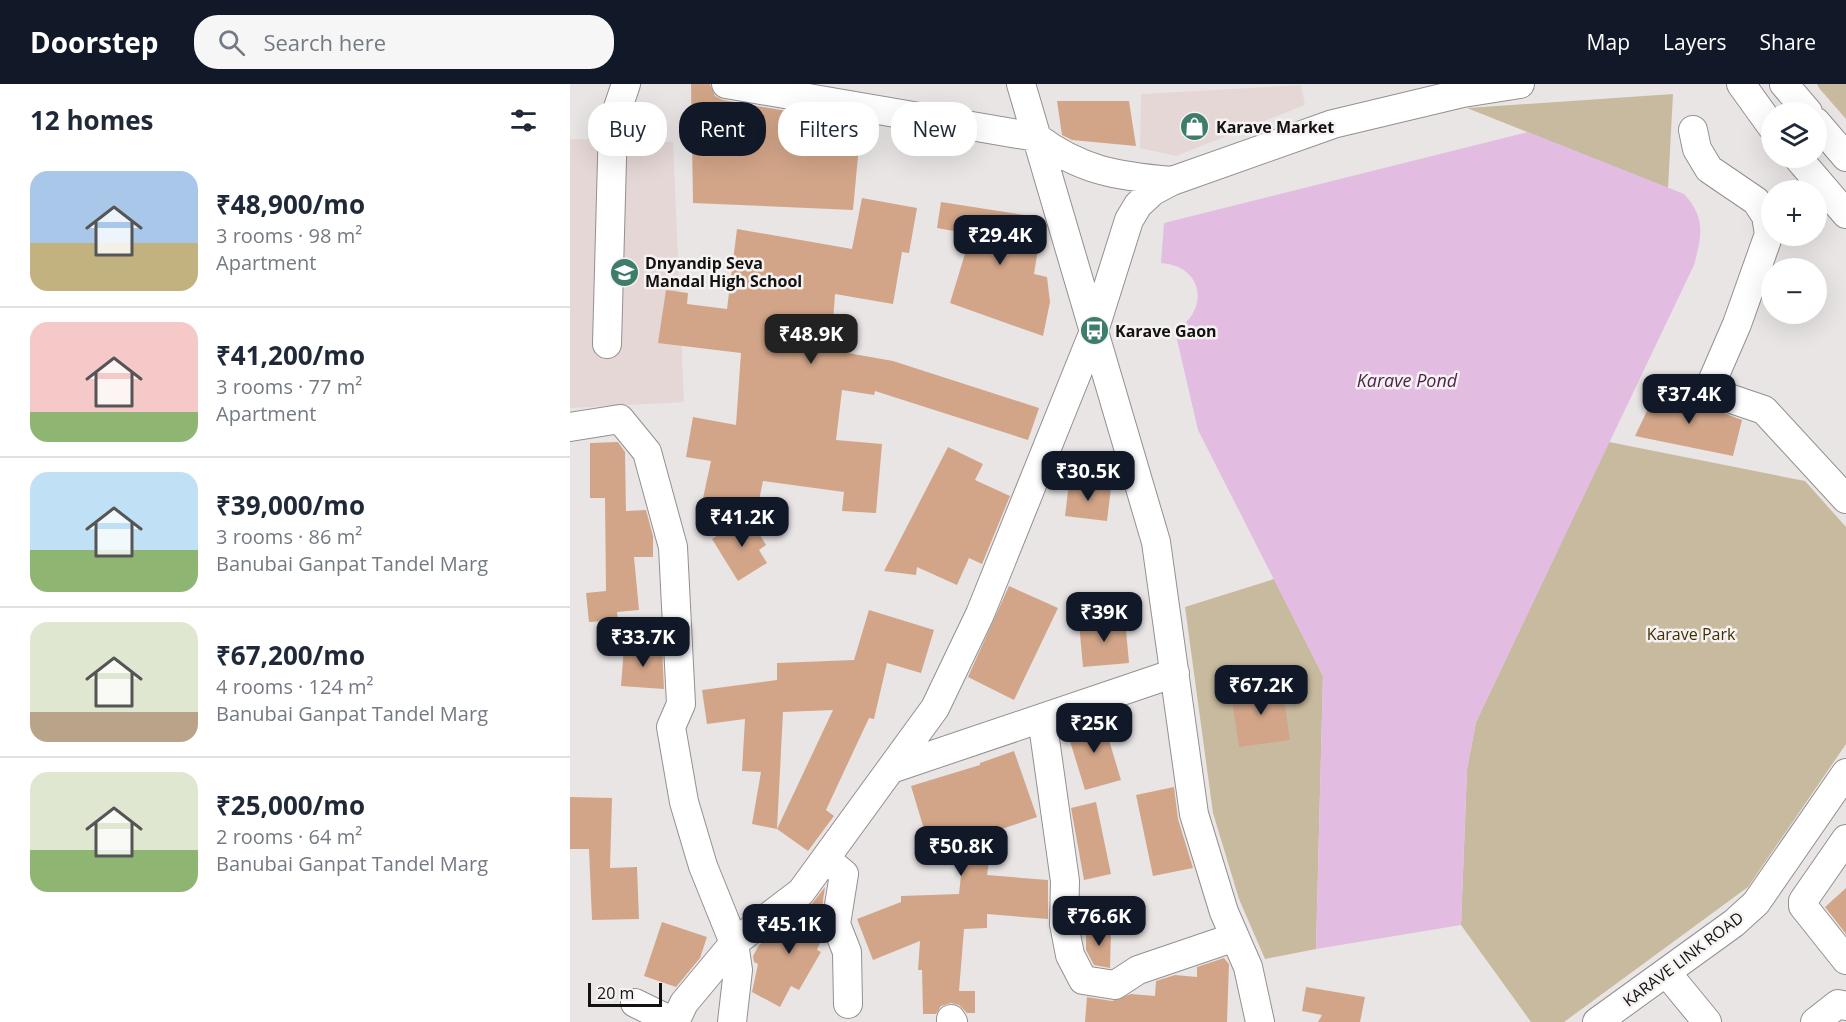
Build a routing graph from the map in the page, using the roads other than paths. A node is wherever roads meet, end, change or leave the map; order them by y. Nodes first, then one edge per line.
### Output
1 (626, 84) edge
2 (726, 84) edge
3 (1021, 84) edge
4 (1520, 84) edge
5 (1741, 84) edge
6 (1784, 84) edge
7 (1799, 102) edge
8 (1761, 112) edge
9 (1694, 130) dead end
10 (1827, 135) edge
11 (1036, 136) junction
12 (1846, 157) edge
13 (1807, 168) edge
14 (1172, 180) junction
15 (1846, 214) edge
16 (1094, 331) junction
17 (607, 344) dead end
18 (570, 427) edge
19 (1846, 499) edge
20 (1175, 673) junction
21 (1042, 718) junction
22 (891, 769) junction
23 (1846, 773) edge
24 (1846, 839) edge
25 (826, 859) junction
26 (1837, 865) edge
27 (1235, 937) junction
28 (734, 943) junction
29 (1846, 960) edge
30 (1666, 972) junction
31 (635, 1003) dead end
32 (848, 1004) dead end
33 (1846, 1006) edge
34 (674, 1022) edge
35 (732, 1022) edge
36 (1260, 1022) edge
37 (1597, 1022) edge
38 (1707, 1022) edge
39 (1815, 1022) edge

1 - 17 street
2 - 11 street
3 - 11 street
4 - 14 street
5 - 8 street
6 - 7 street
9 - 19 street
10 - 12 street
11 - 14 street
11 - 16 street
13 - 15 street
14 - 16 street
16 - 20 street
16 - 22 street
18 - 28 street
20 - 21 street
20 - 27 street
21 - 22 street
21 - 27 street
22 - 25 street
23 - 30 street, KARAVE LINK ROAD
24 - 26 street
25 - 28 street
25 - 32 street
26 - 29 street
27 - 36 street
28 - 34 street
28 - 35 street
30 - 37 street, KARAVE LINK ROAD
30 - 38 street
31 - 34 street
33 - 39 street

